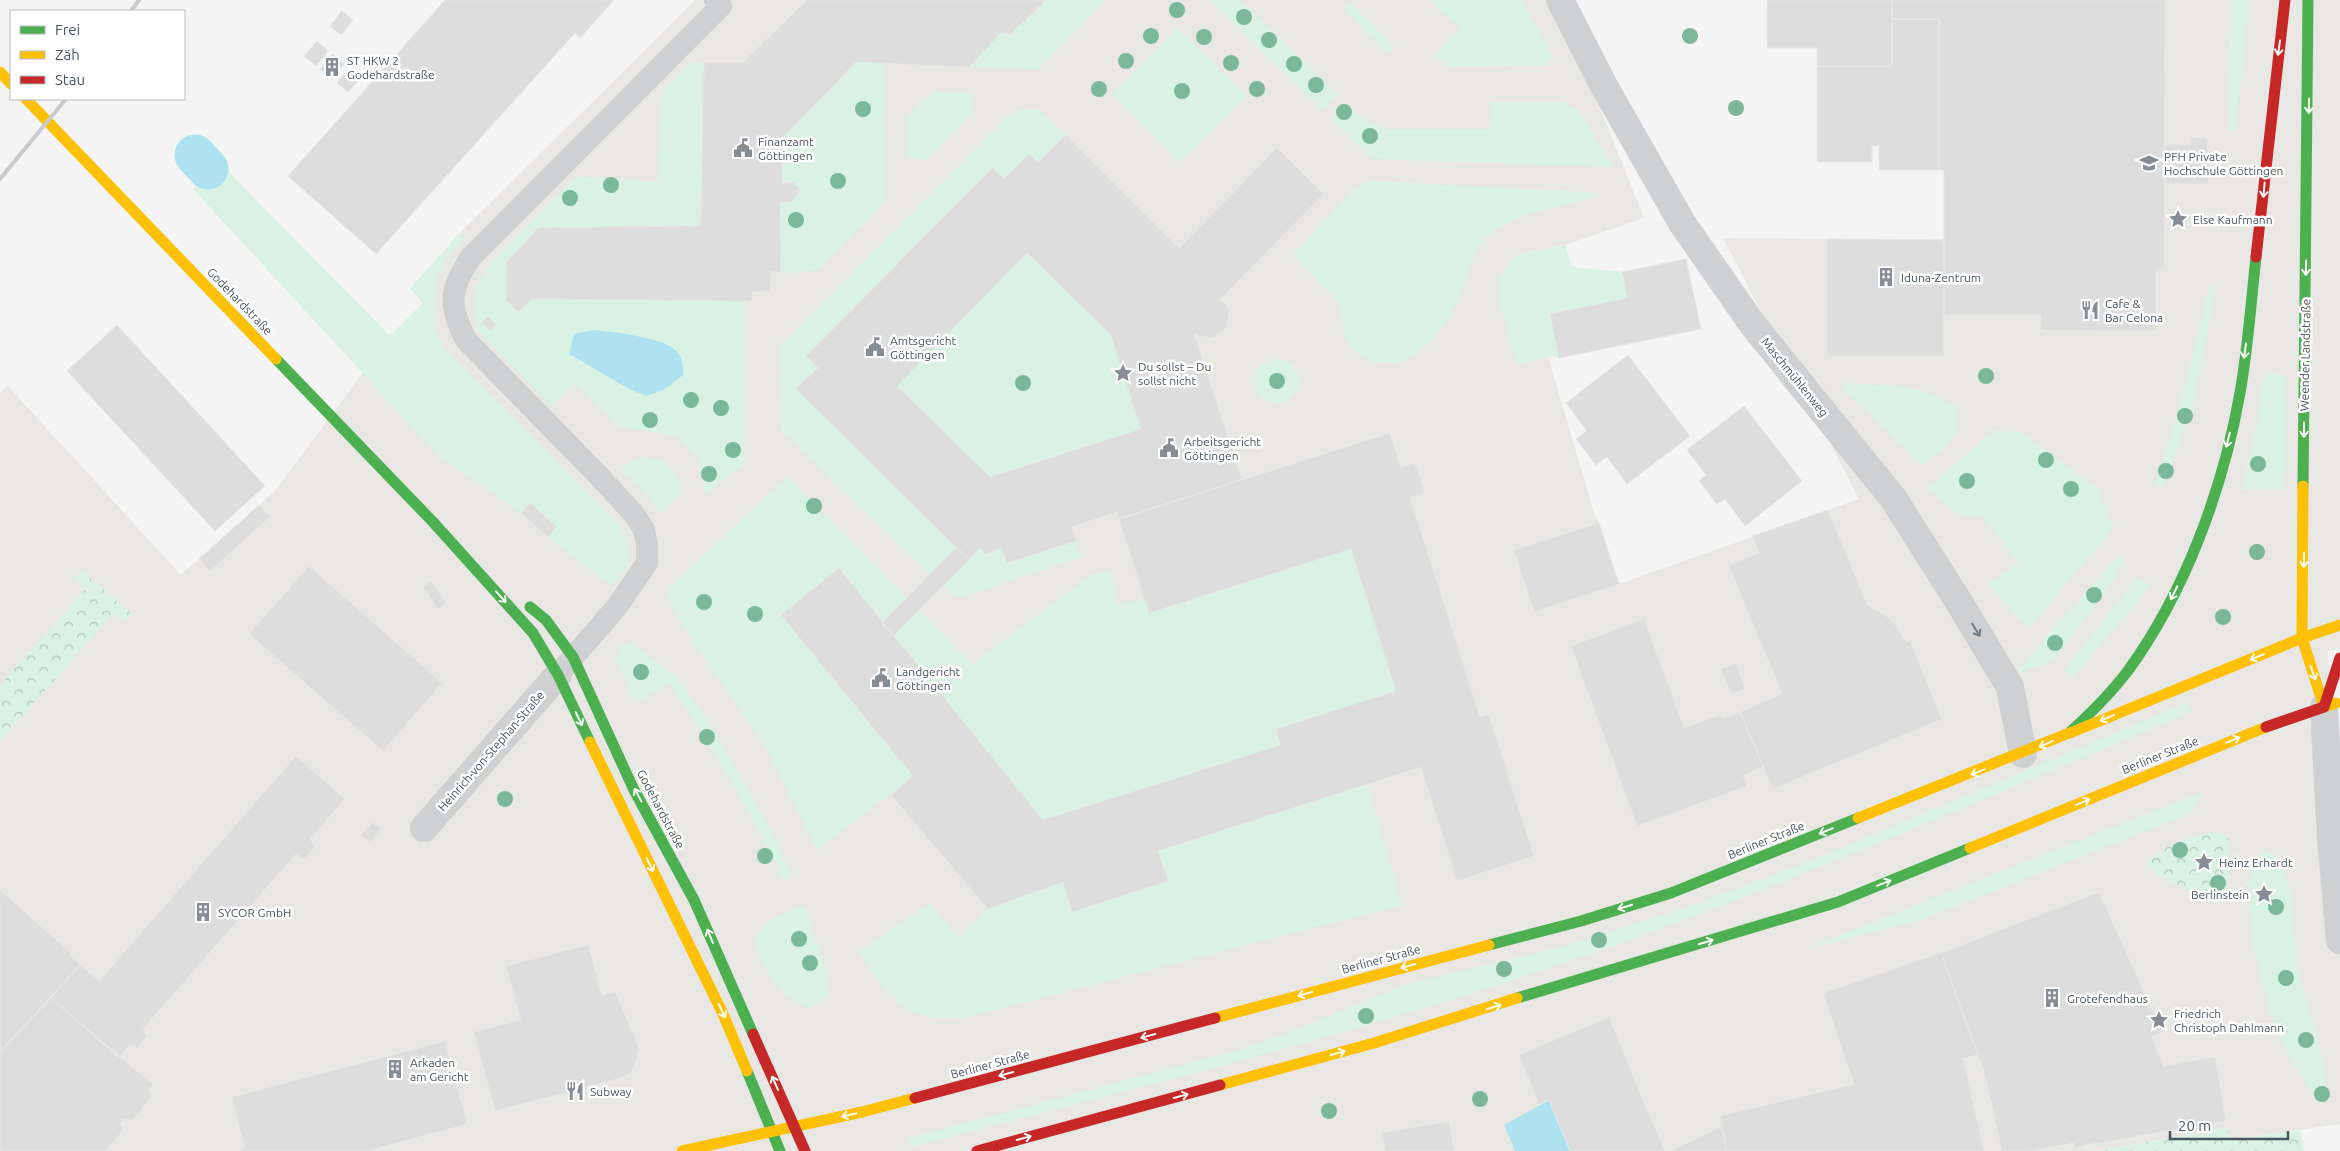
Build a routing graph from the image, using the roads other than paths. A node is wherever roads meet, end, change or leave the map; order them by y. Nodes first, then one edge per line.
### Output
1 (715, 0) edge
2 (1560, 0) edge
3 (2285, 0) edge
4 (2308, 0) edge
5 (0, 72) edge
6 (10, 83) edge
7 (27, 100) edge
8 (433, 522) junction
9 (508, 587) dead end
10 (523, 600) dead end
11 (2340, 625) edge
12 (2302, 638) junction
13 (2340, 658) edge
14 (566, 666) junction
15 (2332, 705) edge
16 (2068, 734) junction
17 (2023, 754) junction
18 (424, 828) dead end
19 (2340, 940) edge
20 (794, 1128) junction
21 (772, 1133) junction
22 (986, 1150) edge
23 (682, 1151) edge
24 (780, 1151) edge
25 (805, 1151) edge

1 - 14 lane
2 -> 17 street, Maschmühlenweg
3 -> 16 main road, Berliner Straße
4 -> 12 main road, Weender Landstraße
5 - 6 main road
7 - 8 main road, Godehardstraße
8 - 9 main road, Godehardstraße
8 -> 14 main road, Godehardstraße
10 - 14 main road, Godehardstraße
11 - 12 main road, Berliner Straße
12 -> 15 main road, Weender Landstraße
12 -> 16 main road, Berliner Straße
13 - 15 main road, Weender Landstraße
14 - 18 street, Heinrich-von-Stephan-Straße
20 -> 14 main road, Godehardstraße
14 -> 21 main road, Godehardstraße
15 - 19 street, Weender Landstraße
22 -> 15 main road, Berliner Straße
16 -> 17 main road, Berliner Straße
17 -> 20 main road, Berliner Straße
20 - 21 main road, Berliner Straße
20 - 25 main road, Godehardstraße
21 - 23 main road, Berliner Straße
21 - 24 main road, Godehardstraße

